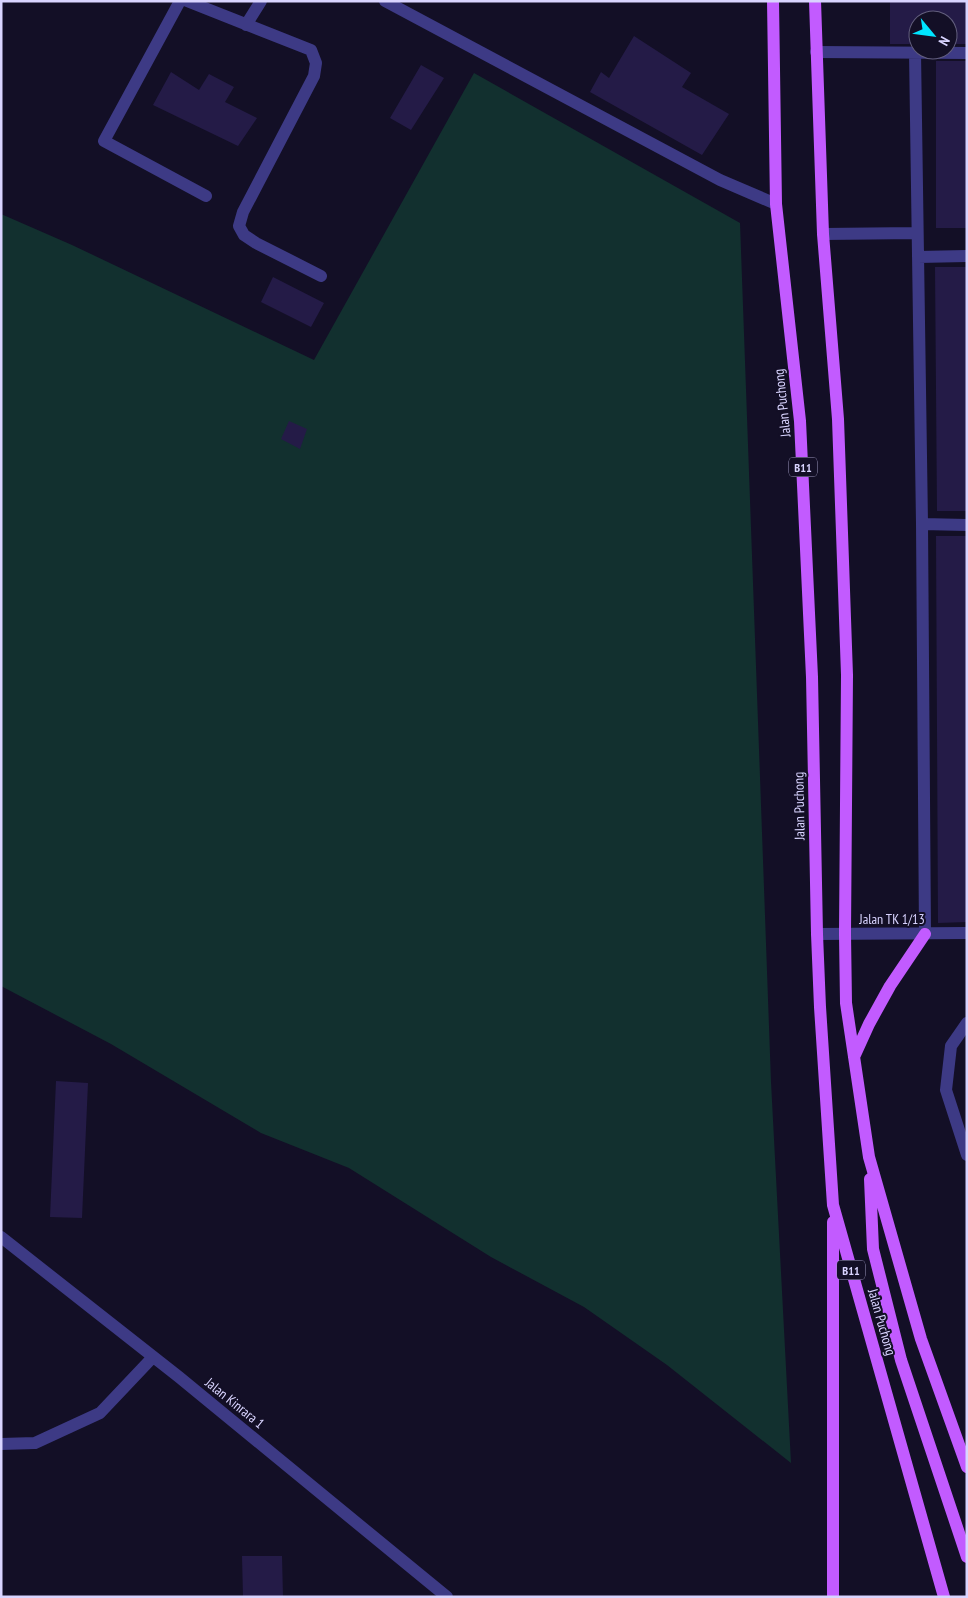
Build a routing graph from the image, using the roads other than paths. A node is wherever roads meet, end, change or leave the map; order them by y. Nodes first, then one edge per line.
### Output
1 (180, 1) edge
2 (187, 1) edge
3 (261, 1) edge
4 (385, 1) edge
5 (773, 1) edge
6 (815, 1) edge
7 (246, 25) junction
8 (816, 52) junction
9 (908, 52) edge
10 (915, 60) edge
11 (206, 196) dead end
12 (776, 204) junction
13 (917, 233) junction
14 (823, 234) junction
15 (967, 256) edge
16 (918, 257) junction
17 (321, 276) dead end
18 (922, 524) junction
19 (967, 525) edge
20 (967, 933) edge
21 (816, 934) junction
22 (845, 934) junction
23 (925, 934) junction
24 (967, 1023) edge
25 (854, 1057) junction
26 (967, 1155) edge
27 (869, 1157) junction
28 (833, 1205) junction
29 (1, 1237) edge
30 (154, 1357) junction
31 (1, 1444) edge
32 (967, 1467) edge
33 (967, 1557) edge
34 (447, 1597) edge
35 (833, 1597) edge
36 (944, 1597) edge

1 - 11 street
2 - 7 street
3 - 7 street
4 - 12 street
5 - 12 main road, Jalan Puchong / B11
6 - 8 main road
7 - 17 street
8 - 9 street
8 - 14 main road
10 - 13 street
12 - 21 main road, Jalan Puchong / B11
13 - 14 street
13 - 16 street
14 - 22 main road
15 - 16 street
16 - 18 street
18 - 19 street
18 - 23 street
20 - 23 street, Jalan TK 1/13
21 - 22 street, Jalan TK 1/13
21 - 28 main road, Jalan Puchong / B11
22 - 23 street, Jalan TK 1/13
22 - 25 main road
23 - 25 main road
24 - 26 street
25 - 27 main road
27 - 32 main road
27 - 33 main road
28 - 35 main road
28 - 36 main road, Jalan Puchong / B11
29 - 30 street, Jalan Kinrara 1
30 - 31 street
30 - 34 street, Jalan Kinrara 1

